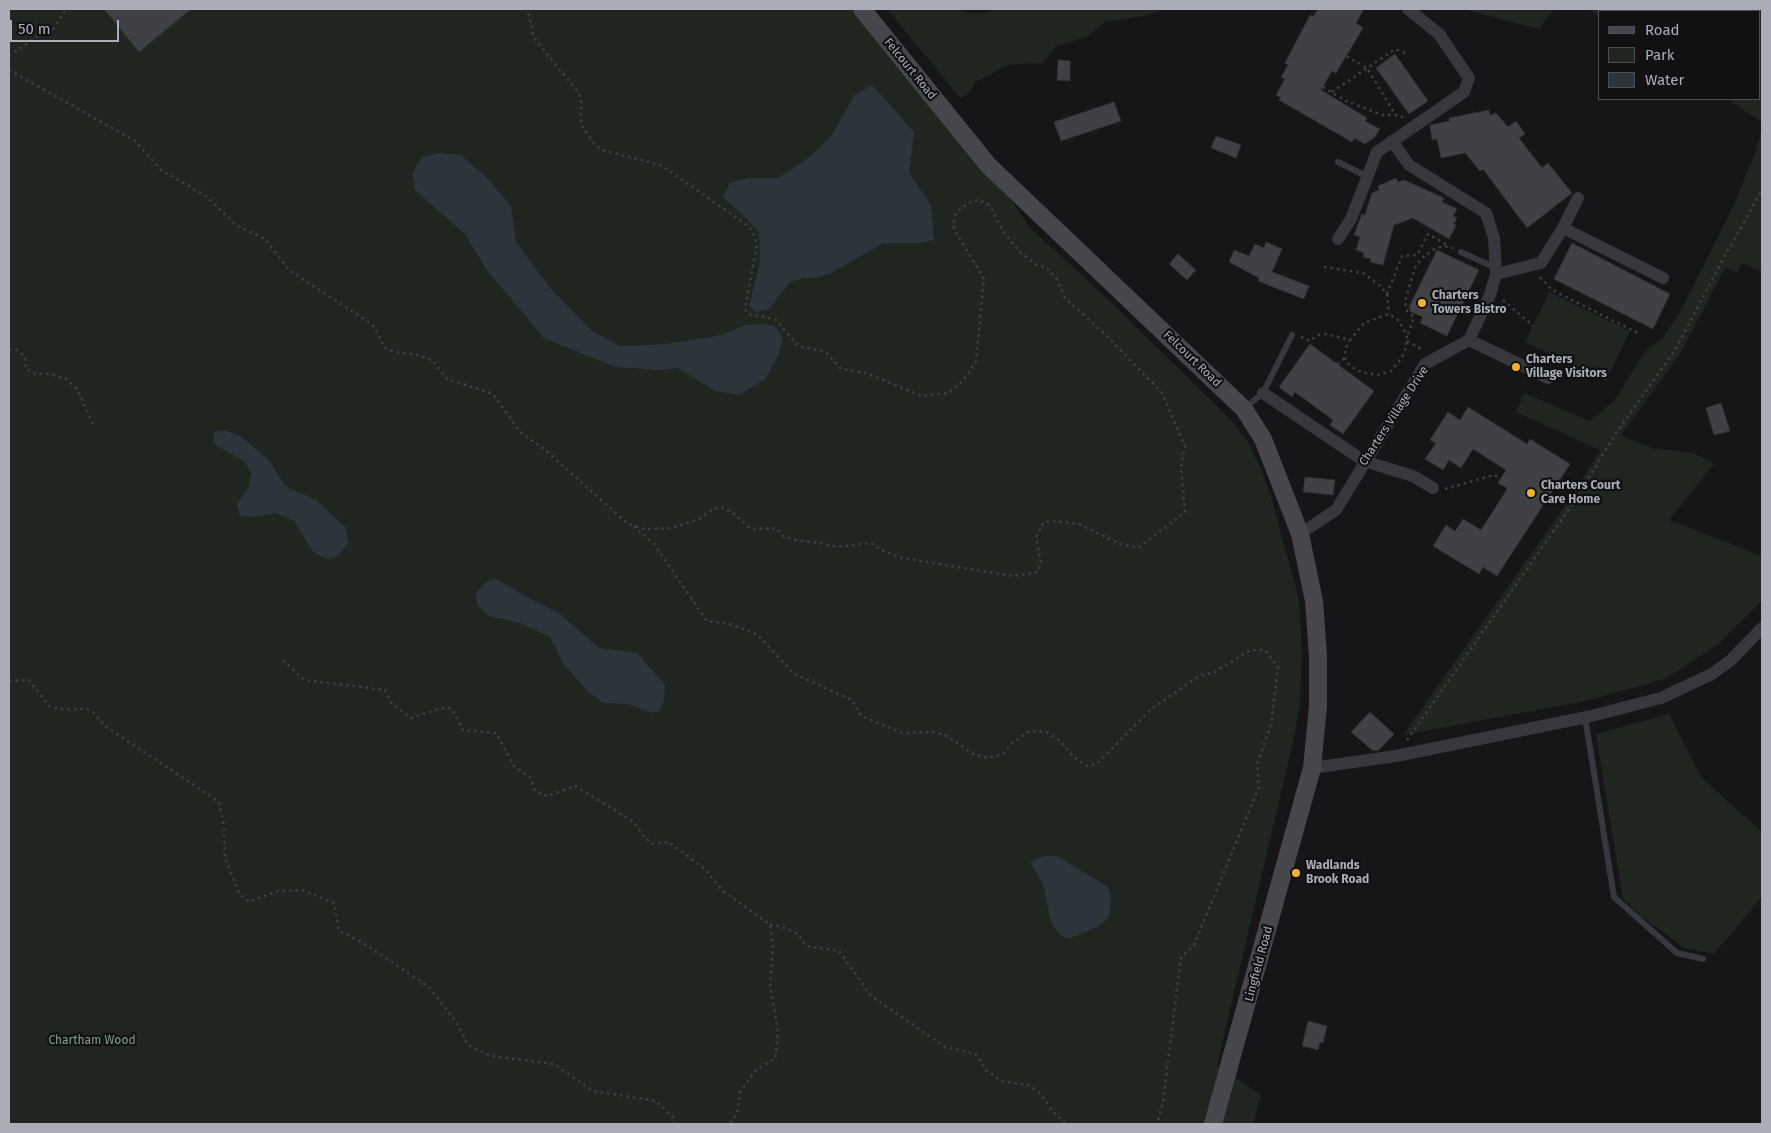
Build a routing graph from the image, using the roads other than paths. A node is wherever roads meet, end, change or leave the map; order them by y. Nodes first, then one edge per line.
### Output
1 (862, 9) edge
2 (1408, 9) edge
3 (1392, 141) junction
4 (1338, 162) dead end
5 (1366, 176) junction
6 (1578, 198) dead end
7 (1563, 228) junction
8 (1338, 239) dead end
9 (1460, 252) road end
10 (1496, 271) junction
11 (1663, 278) dead end
12 (1292, 335) road end
13 (1469, 340) junction
14 (1548, 378) dead end
15 (1264, 393) junction
16 (1244, 409) junction
17 (1364, 461) junction
18 (1433, 488) road end
19 (1300, 534) junction
20 (1762, 628) edge
21 (1585, 717) junction
22 (1312, 768) junction
23 (1301, 802) joint
24 (1703, 959) dead end
25 (1213, 1124) edge

1 - 16 street, Felcourt Road
2 - 3 street
3 - 5 street
3 - 10 street
4 - 5 lane
5 - 8 street
6 - 7 street
7 - 10 street
7 - 11 street
9 - 10 lane
10 - 13 street
12 - 15 lane
13 - 14 street
13 - 17 street, Charters Village Drive
15 - 16 lane
15 - 17 street
16 - 19 street, Felcourt Road
17 - 18 street
17 - 19 street, Charters Village Drive
19 - 22 street, Felcourt Road
20 - 21 street
21 - 22 street
21 - 24 lane
22 - 23 street, Felcourt Road
23 - 25 street, Lingfield Road

